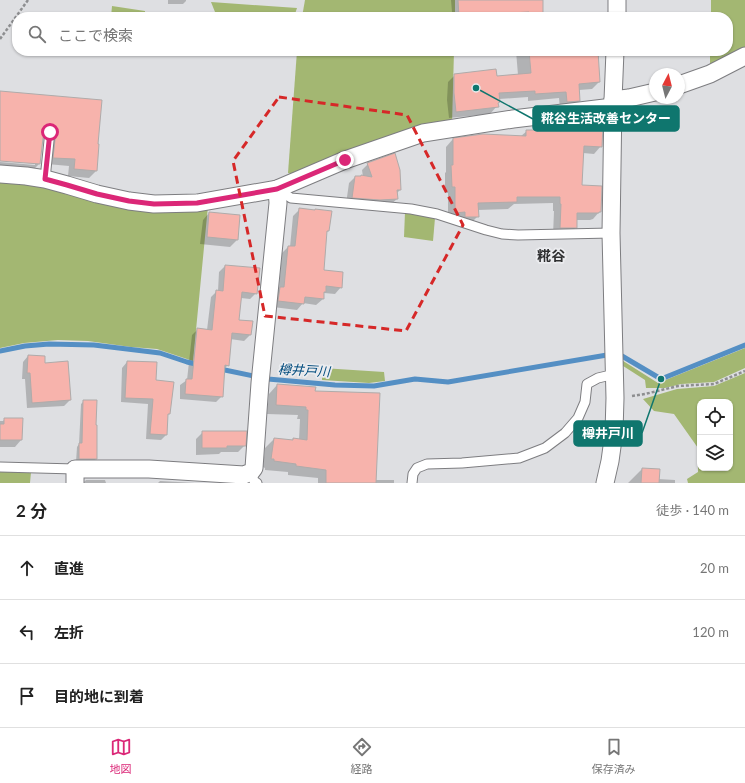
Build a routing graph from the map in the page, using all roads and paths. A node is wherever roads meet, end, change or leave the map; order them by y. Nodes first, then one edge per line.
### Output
1 (28, 0) edge
2 (618, 0) edge
3 (19, 12) edge
4 (617, 12) edge
5 (12, 22) edge
6 (0, 39) edge
7 (615, 56) edge
8 (745, 56) edge
9 (685, 83) edge
10 (649, 93) edge
11 (613, 103) junction
12 (50, 132) dead end
13 (0, 174) edge
14 (45, 179) junction
15 (277, 189) junction
16 (611, 233) junction
17 (745, 371) edge
18 (615, 374) junction
19 (616, 398) junction
20 (0, 467) edge
21 (75, 476) edge
22 (254, 478) edge
23 (412, 483) edge
24 (605, 483) edge

1 - 3 path
2 - 4 street
5 - 6 path
7 - 11 street
8 - 9 street
10 - 11 street
11 - 15 street
11 - 16 street
12 - 14 lane
13 - 14 street
14 - 15 street
15 - 16 lane
15 - 22 street
16 - 18 street
17 - 19 path
18 - 19 street
18 - 23 lane
19 - 24 street
20 - 21 lane
21 - 22 street

